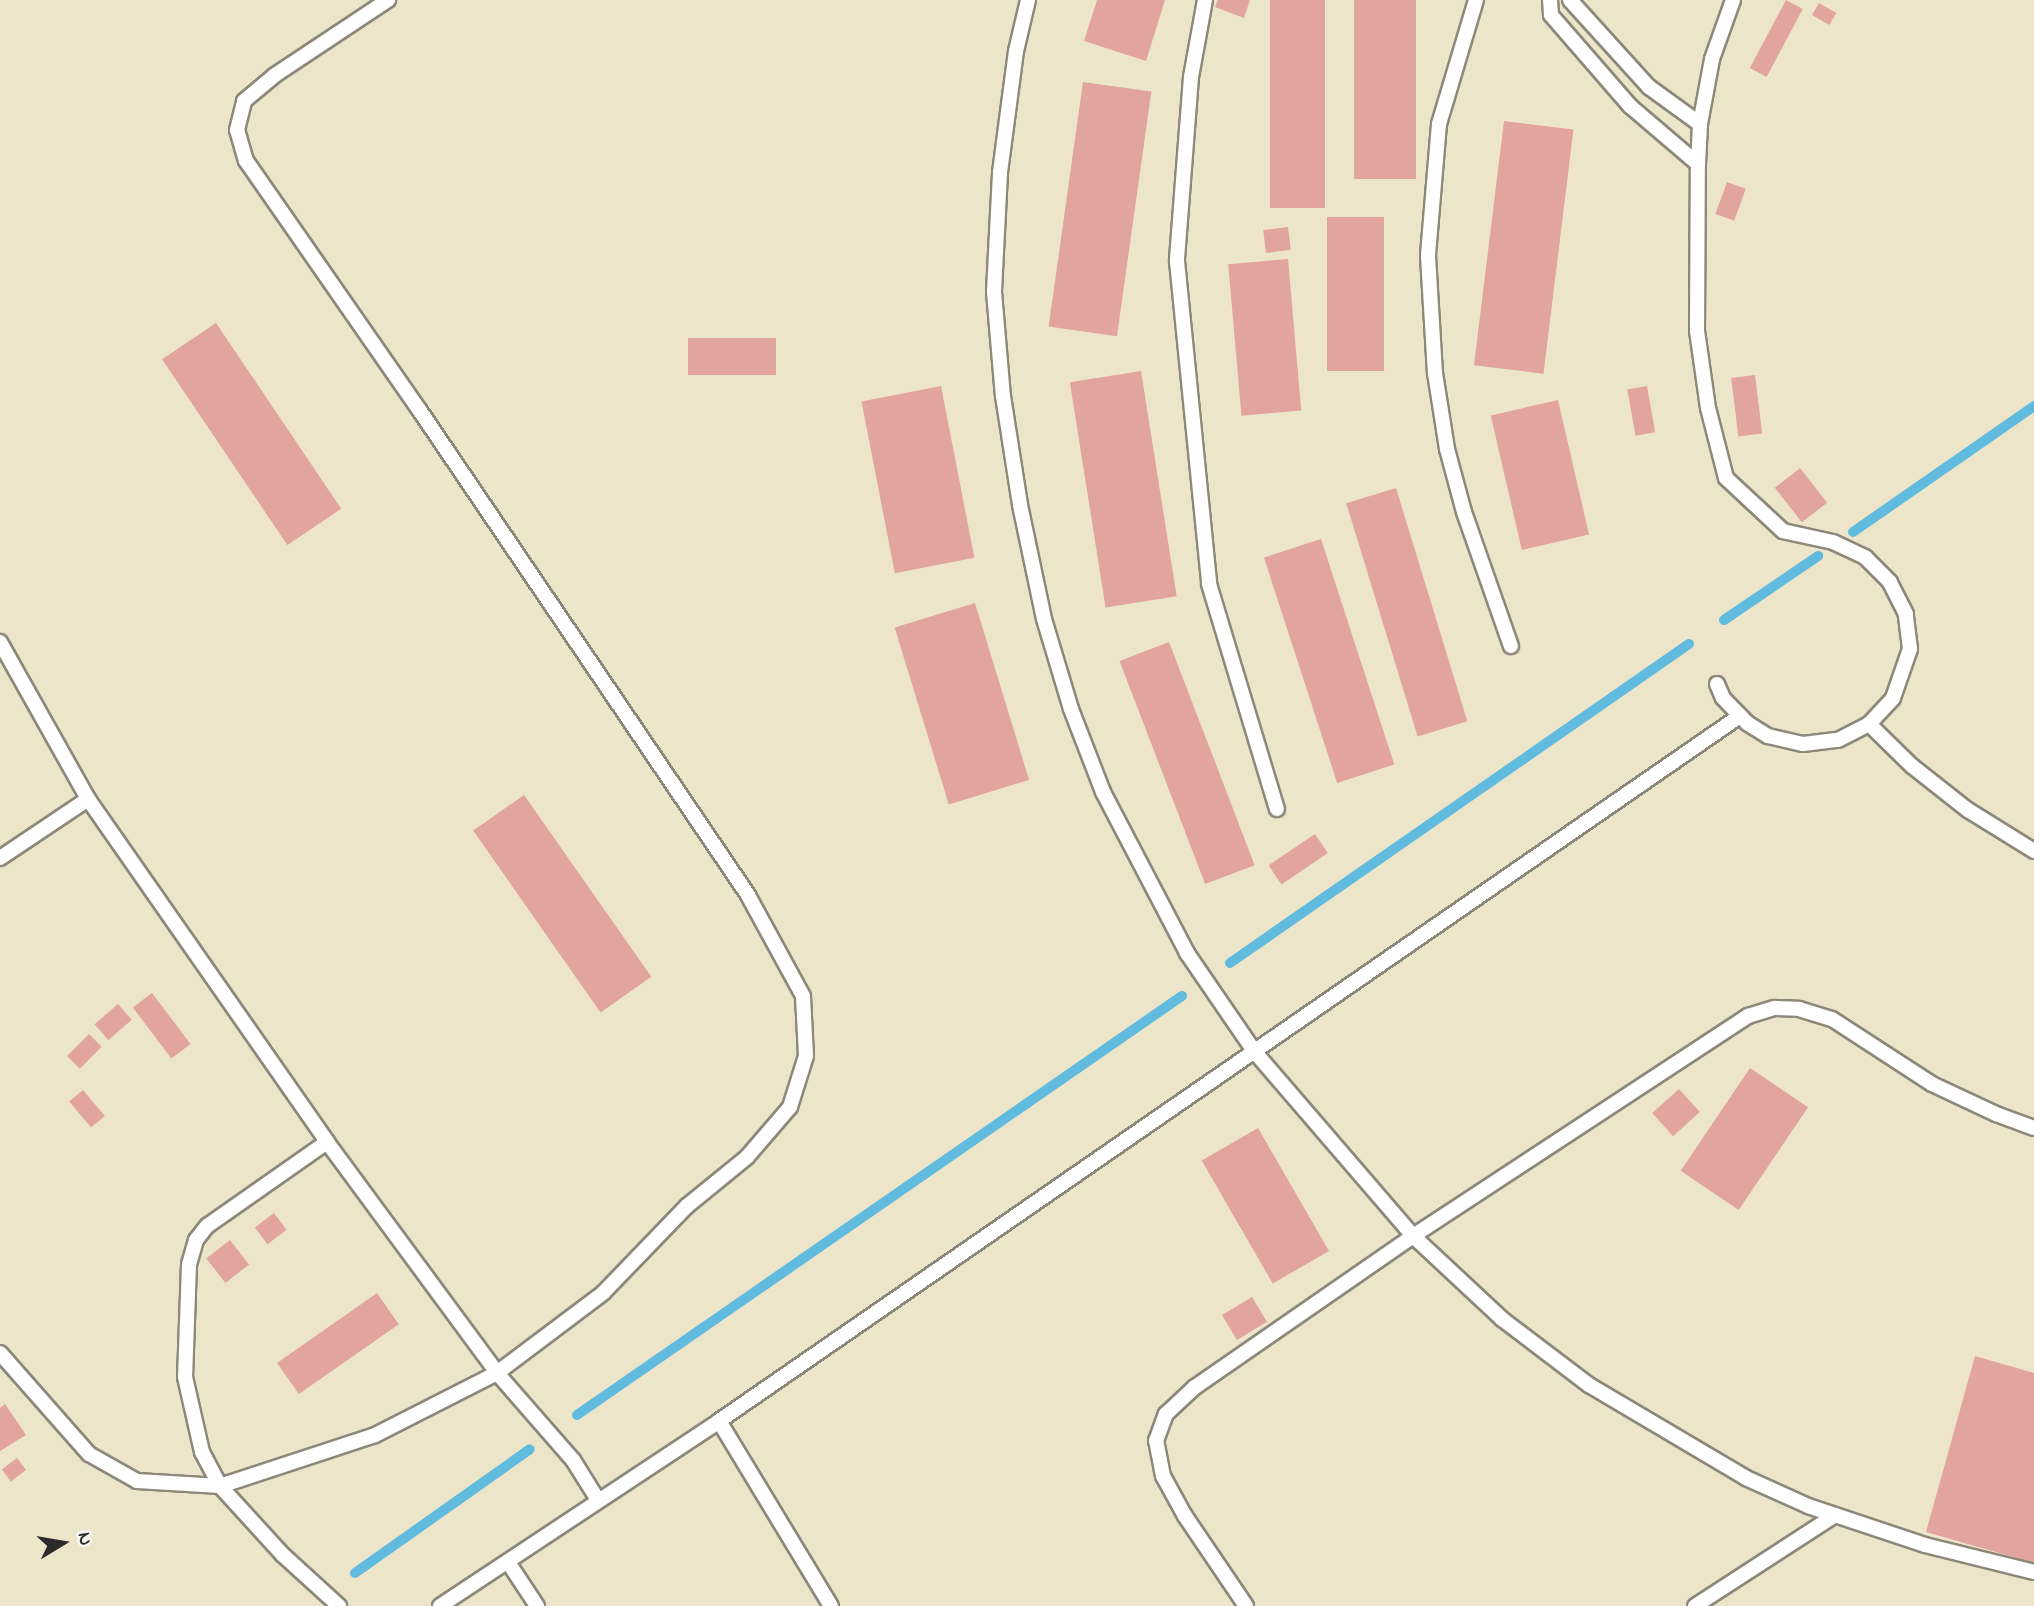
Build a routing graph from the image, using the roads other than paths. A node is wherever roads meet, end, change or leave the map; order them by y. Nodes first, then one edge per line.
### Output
1 (388, 0) edge
2 (1028, 0) edge
3 (1205, 0) edge
4 (1476, 0) edge
5 (1550, 0) edge
6 (1570, 0) edge
7 (1733, 0) edge
8 (1700, 124) junction
9 (1698, 164) junction
10 (0, 642) edge
11 (1511, 646) dead end
12 (1717, 684) dead end
13 (1740, 716) junction
14 (1869, 724) junction
15 (88, 799) junction
16 (1277, 809) dead end
17 (2034, 851) edge
18 (0, 858) edge
19 (1254, 1051) junction
20 (2034, 1128) edge
21 (327, 1142) junction
22 (1413, 1236) junction
23 (0, 1353) edge
24 (497, 1373) junction
25 (719, 1421) junction
26 (220, 1486) junction
27 (598, 1500) junction
28 (1835, 1515) junction
29 (508, 1562) junction
30 (2034, 1572) edge
31 (339, 1606) edge
32 (440, 1606) edge
33 (537, 1606) edge
34 (831, 1606) edge
35 (1247, 1606) edge
36 (1695, 1606) edge

1 - 24 lane
2 - 19 lane
3 - 16 lane
4 - 11 lane
5 - 9 lane
6 - 8 lane
7 - 8 lane
8 - 9 lane
9 - 14 lane
10 - 15 lane
12 - 13 lane
13 - 14 lane
13 - 19 lane
14 - 17 lane
15 - 18 lane
15 - 21 lane
19 - 22 lane
19 - 25 lane
20 - 22 lane
21 - 24 lane
21 - 26 lane
22 - 28 lane
22 - 35 lane
23 - 26 lane
24 - 26 lane
24 - 27 lane
25 - 27 lane
25 - 34 lane
26 - 31 lane
27 - 29 lane
28 - 30 lane
28 - 36 lane
29 - 32 lane
29 - 33 lane

